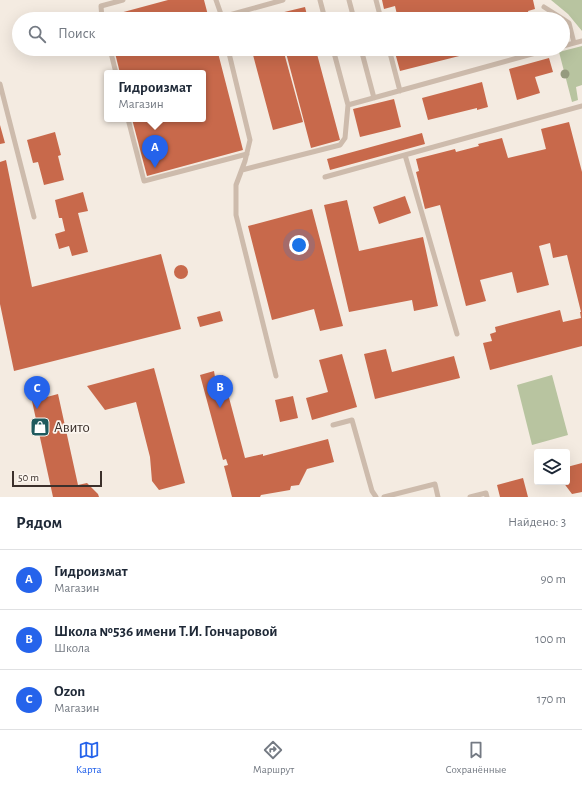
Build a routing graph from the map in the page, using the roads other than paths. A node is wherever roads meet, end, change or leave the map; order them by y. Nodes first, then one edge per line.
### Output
1 (123, 0) edge
2 (216, 0) edge
3 (283, 0) edge
4 (320, 0) edge
5 (349, 0) edge
6 (376, 0) edge
7 (544, 7) dead end
8 (101, 12) edge
9 (220, 12) edge
10 (242, 12) edge
11 (323, 12) edge
12 (352, 12) edge
13 (379, 12) edge
14 (552, 12) edge
15 (570, 27) edge
16 (582, 41) edge
17 (574, 43) junction
18 (570, 44) edge
19 (112, 56) edge
20 (230, 56) edge
21 (335, 56) edge
22 (364, 56) edge
23 (391, 56) edge
24 (525, 56) edge
25 (115, 70) edge
26 (0, 84) edge
27 (400, 91) junction
28 (374, 98) junction
29 (348, 106) junction
30 (582, 106) edge
31 (129, 122) edge
32 (247, 154) junction
33 (405, 155) junction
34 (242, 170) junction
35 (325, 177) dead end
36 (34, 217) dead end
37 (457, 334) dead end
38 (276, 376) dead end
39 (333, 425) dead end
40 (376, 497) edge
41 (384, 497) edge
42 (438, 497) edge
43 (470, 497) edge
44 (487, 497) edge

1 - 8 lane
2 - 9 lane
3 - 10 lane
4 - 11 lane
5 - 12 lane
6 - 13 lane
7 - 14 lane
15 - 17 lane
16 - 17 lane
17 - 18 lane
19 - 25 lane
20 - 32 lane
21 - 29 lane
22 - 28 lane
23 - 27 lane
24 - 27 lane
26 - 36 lane
27 - 28 lane
28 - 29 lane
29 - 34 lane
30 - 33 lane
31 - 32 lane
32 - 34 lane
33 - 35 lane
33 - 37 lane
34 - 38 lane
39 - 40 lane
41 - 42 lane
43 - 44 lane

